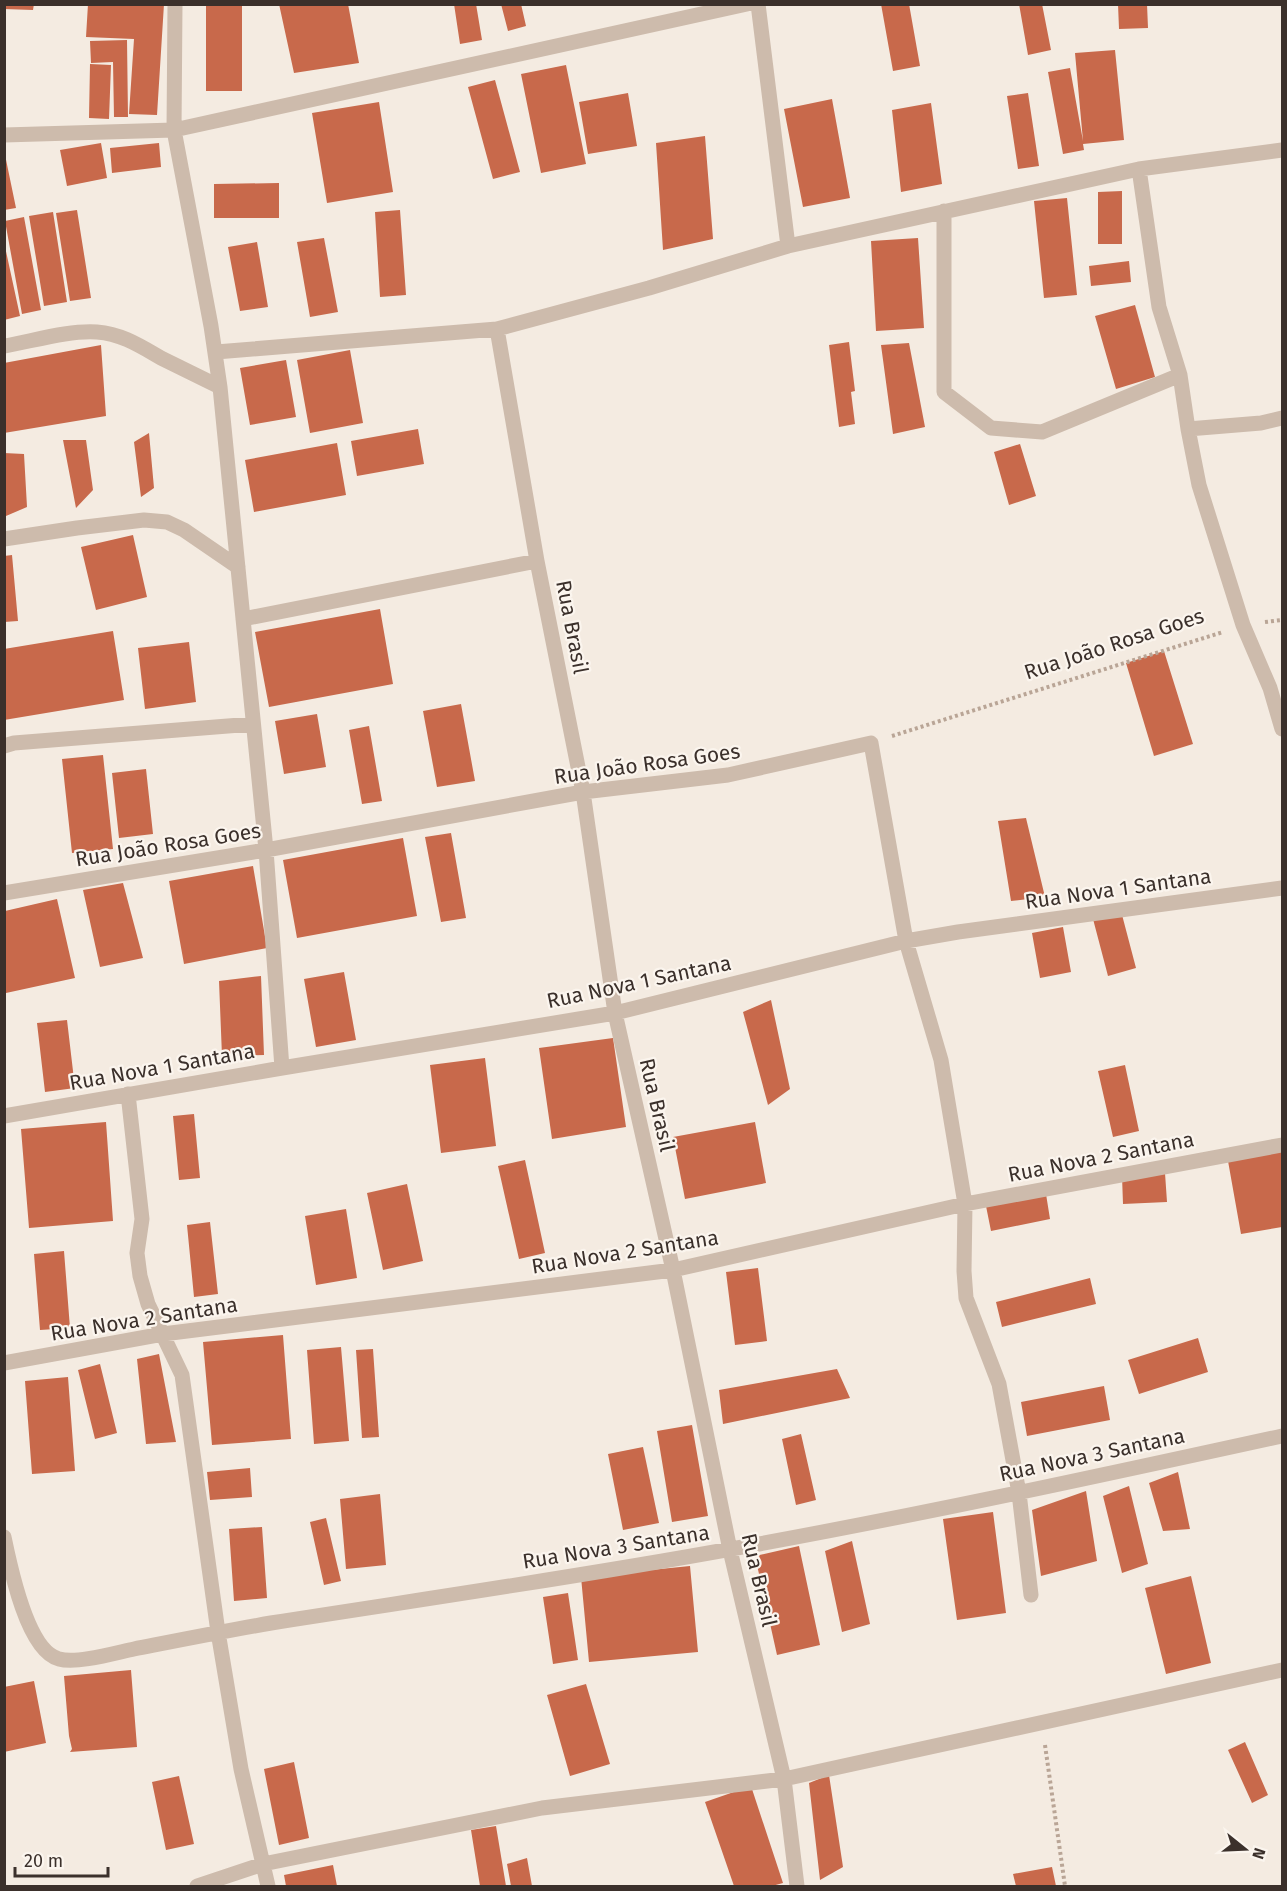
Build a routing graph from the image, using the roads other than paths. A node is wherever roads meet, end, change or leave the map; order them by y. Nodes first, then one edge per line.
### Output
1 (175, 4) edge
2 (747, 4) edge
3 (758, 4) edge
4 (174, 130) junction
5 (4, 135) edge
6 (1282, 150) edge
7 (1139, 169) junction
8 (944, 211) junction
9 (788, 246) junction
10 (497, 329) junction
11 (4, 346) edge
12 (216, 352) junction
13 (1180, 375) junction
14 (220, 387) junction
15 (1282, 418) edge
16 (1188, 429) junction
17 (4, 539) edge
18 (537, 561) junction
19 (238, 567) junction
20 (243, 618) junction
21 (253, 724) junction
22 (1282, 729) edge
23 (4, 746) edge
24 (583, 792) junction
25 (266, 850) junction
26 (1282, 888) edge
27 (4, 893) edge
28 (906, 941) junction
29 (615, 1013) junction
30 (282, 1068) junction
31 (128, 1094) junction
32 (4, 1116) edge
33 (1282, 1145) edge
34 (965, 1204) junction
35 (673, 1270) junction
36 (163, 1334) junction
37 (4, 1363) edge
38 (1282, 1436) edge
39 (1019, 1493) junction
40 (4, 1537) edge
41 (730, 1550) junction
42 (1031, 1595) dead end
43 (218, 1632) junction
44 (1282, 1670) edge
45 (784, 1779) junction
46 (263, 1864) junction
47 (196, 1887) edge
48 (268, 1887) edge
49 (797, 1887) edge

1 - 4 street
2 - 4 street
3 - 9 street
4 - 5 street
4 - 12 street
6 - 7 street
7 - 8 street
7 - 13 street
8 - 9 street
8 - 13 street
9 - 10 street
10 - 12 street
10 - 18 street, Rua Brasil
11 - 14 street
12 - 14 street
13 - 16 street
14 - 19 street
15 - 16 street
16 - 22 street
17 - 19 street
18 - 20 street
18 - 24 street, Rua Brasil
19 - 20 street
20 - 21 street
21 - 23 street
21 - 25 street
24 - 25 street, Rua João Rosa Goes
24 - 28 street, Rua João Rosa Goes
24 - 29 street, Rua Brasil
25 - 27 street, Rua João Rosa Goes
25 - 30 street
26 - 28 street, Rua Nova 1 Santana
28 - 29 street, Rua Nova 1 Santana
28 - 34 street
29 - 30 street, Rua Nova 1 Santana
29 - 35 street, Rua Brasil
30 - 31 street, Rua Nova 1 Santana
31 - 32 street, Rua Nova 1 Santana
31 - 36 street
33 - 34 street, Rua Nova 2 Santana
34 - 35 street, Rua Nova 2 Santana
34 - 39 street
35 - 36 street, Rua Nova 2 Santana
35 - 41 street, Rua Brasil
36 - 37 street, Rua Nova 2 Santana
36 - 43 street
38 - 39 street, Rua Nova 3 Santana
39 - 41 street, Rua Nova 3 Santana
39 - 42 street
40 - 43 street, Rua Nova 3 Santana
41 - 43 street, Rua Nova 3 Santana
41 - 45 street, Rua Brasil
43 - 46 street
44 - 45 street
45 - 46 street
45 - 49 street, Rua Brasil
46 - 47 street
46 - 48 street

